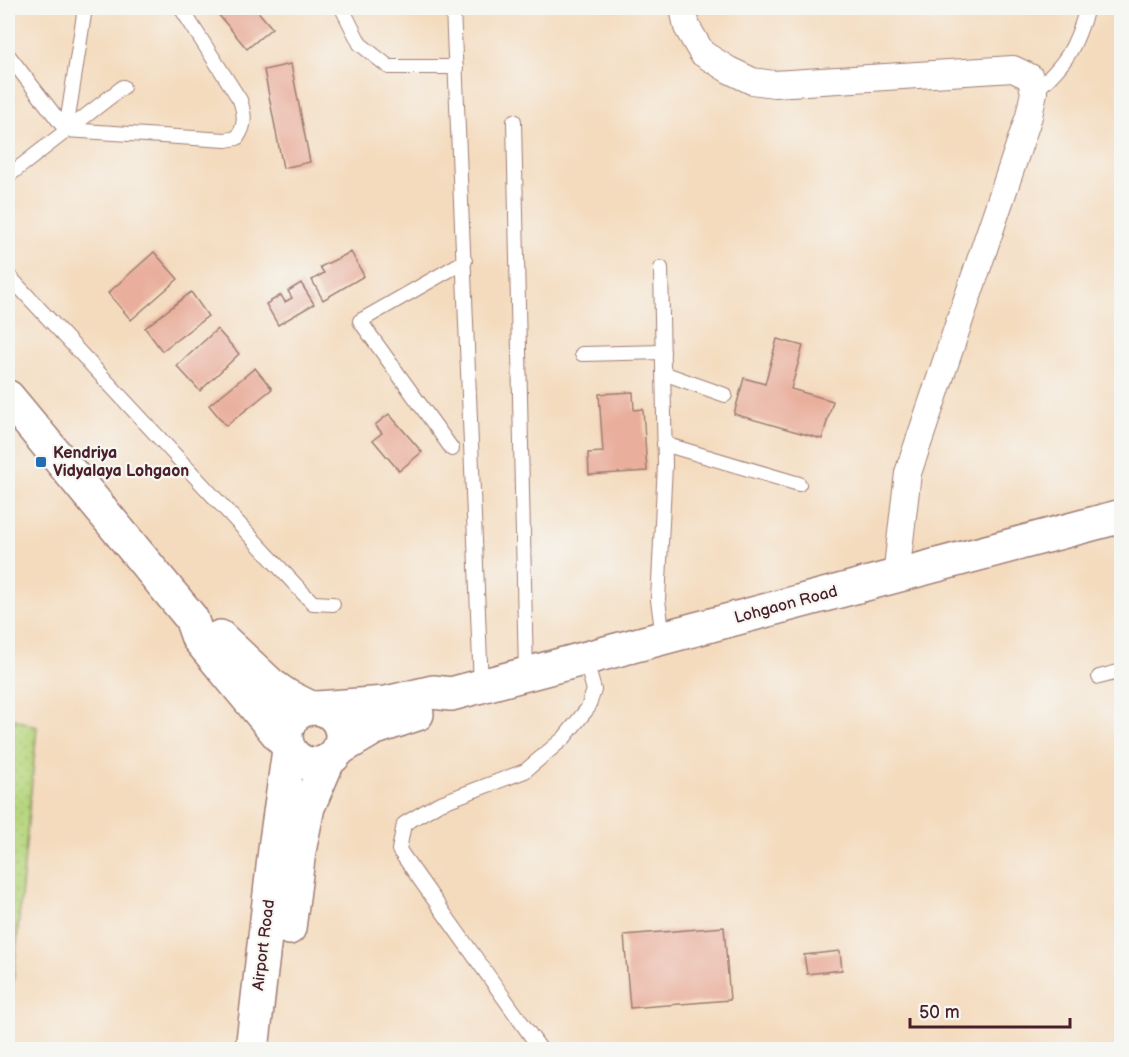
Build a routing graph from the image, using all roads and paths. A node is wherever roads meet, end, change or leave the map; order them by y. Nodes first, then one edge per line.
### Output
1 (85, 8) edge
2 (181, 8) edge
3 (342, 8) edge
4 (453, 8) edge
5 (683, 8) edge
6 (1086, 8) edge
7 (8, 55) edge
8 (456, 67) junction
9 (123, 87) dead end
10 (1034, 92) junction
11 (514, 121) dead end
12 (66, 130) junction
13 (8, 176) edge
14 (465, 261) junction
15 (661, 268) dead end
16 (8, 274) edge
17 (663, 352) junction
18 (582, 354) dead end
19 (663, 373) junction
20 (726, 395) dead end
21 (8, 397) edge
22 (664, 444) junction
23 (452, 449) dead end
24 (799, 484) dead end
25 (1122, 516) edge
26 (896, 576) junction
27 (333, 604) dead end
28 (191, 618) junction
29 (663, 638) junction
30 (585, 658) junction
31 (1122, 671) edge
32 (526, 674) junction
33 (1099, 677) dead end
34 (466, 690) junction
35 (314, 708) junction
36 (288, 747) junction
37 (334, 755) junction
38 (252, 1050) edge
39 (273, 1050) edge
40 (541, 1050) edge

1 - 12 lane
2 - 12 lane
3 - 8 lane
4 - 8 lane
5 - 10 street
6 - 10 lane
7 - 12 lane
8 - 14 lane
9 - 12 lane
10 - 26 street
11 - 32 lane
12 - 13 lane
14 - 23 lane
14 - 34 lane
15 - 17 lane
16 - 27 lane
17 - 18 lane
17 - 19 lane
19 - 20 lane
19 - 22 lane
21 - 28 main road
22 - 24 lane
22 - 29 lane
25 - 26 main road, Lohgaon Road
26 - 29 main road, Lohgaon Road
28 - 35 main road
28 - 36 main road
29 - 30 main road, Lohgaon Road
30 - 32 main road, Lohgaon Road
30 - 40 lane
31 - 33 lane
32 - 34 main road, Lohgaon Road
34 - 35 main road
34 - 37 main road
35 - 36 main road
35 - 37 main road
36 - 37 main road
36 - 38 main road, Airport Road
37 - 39 main road

